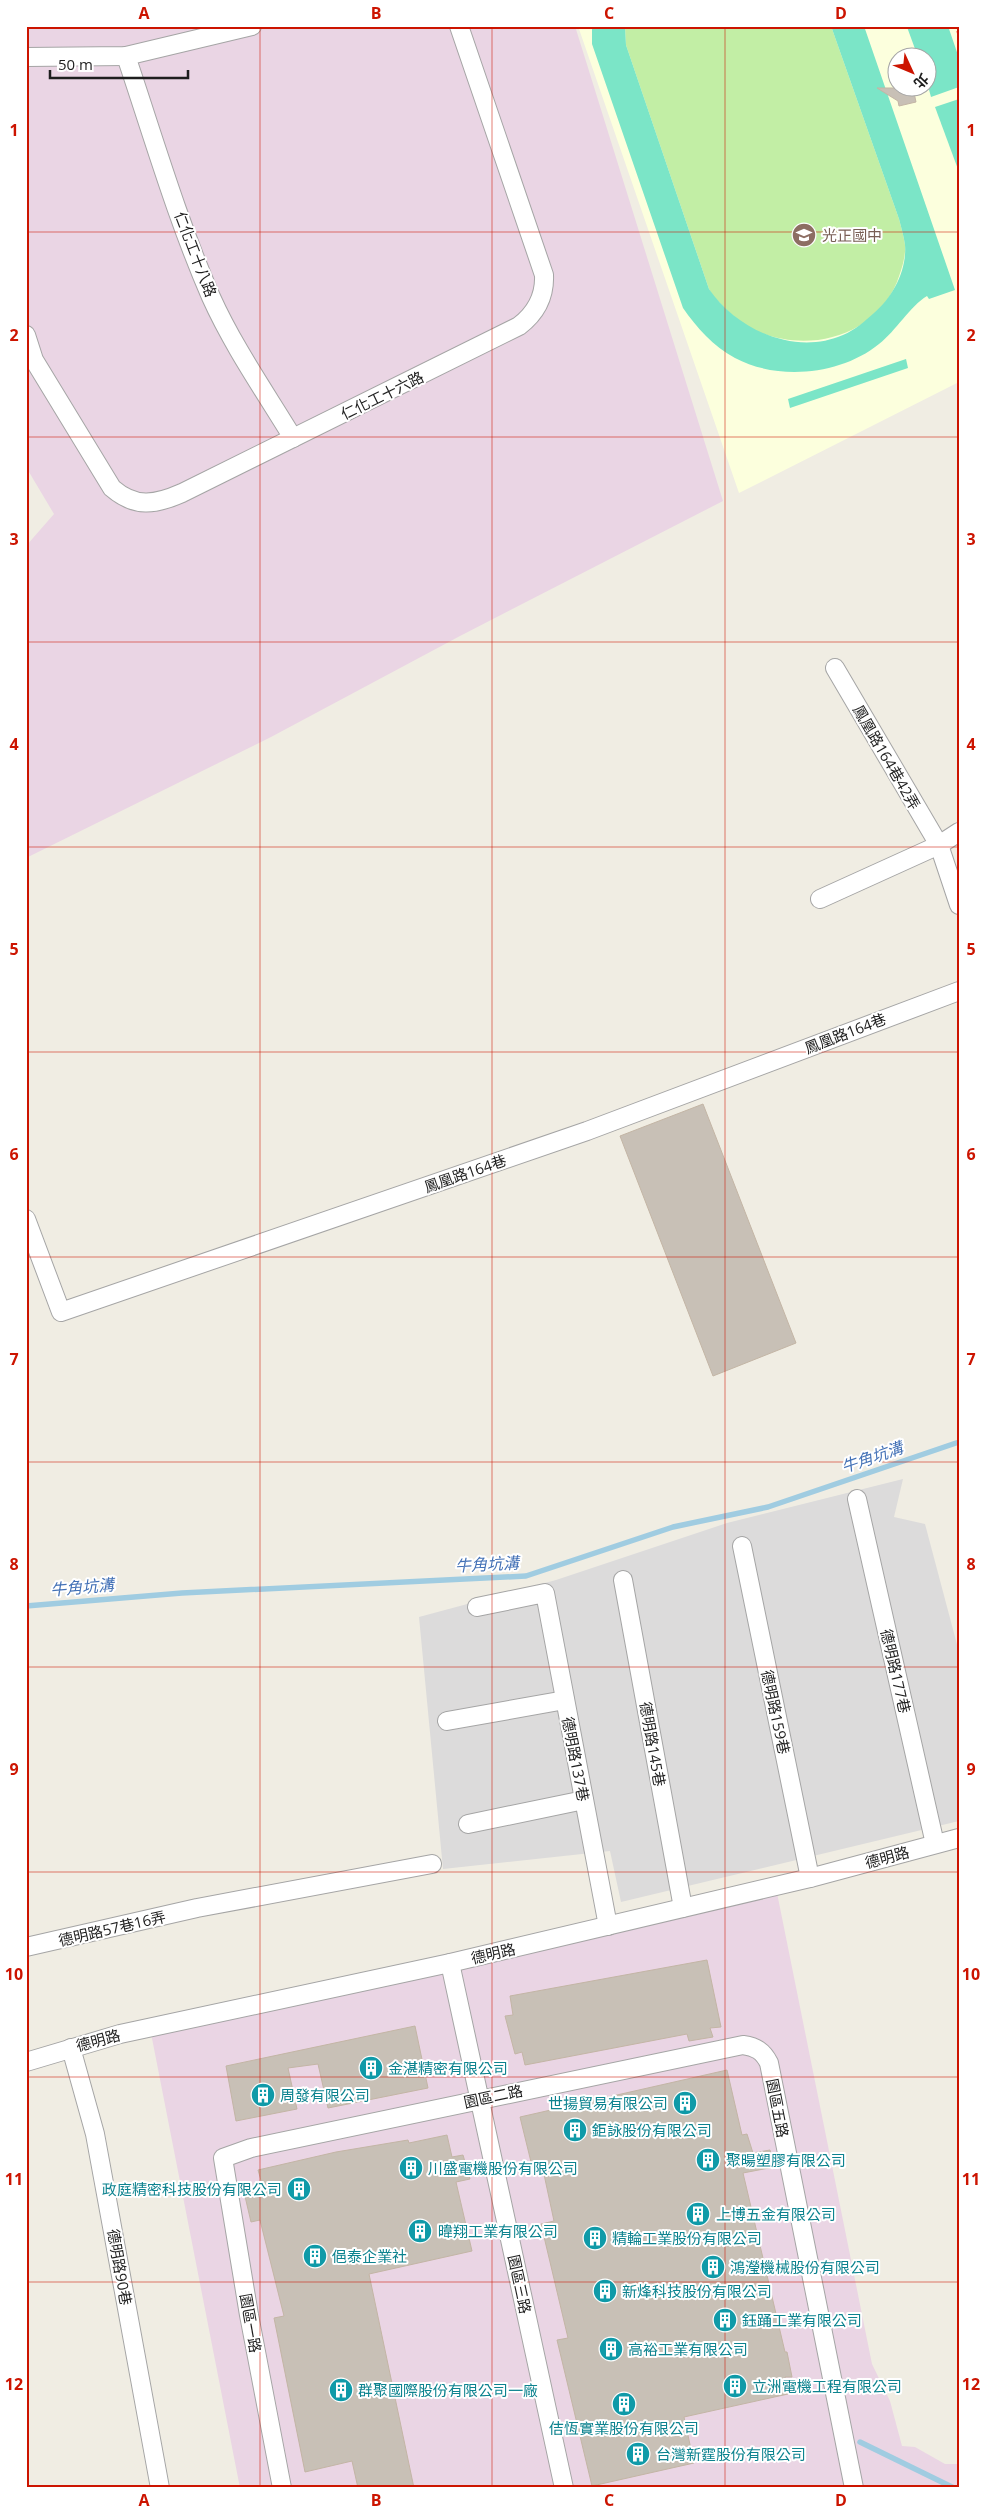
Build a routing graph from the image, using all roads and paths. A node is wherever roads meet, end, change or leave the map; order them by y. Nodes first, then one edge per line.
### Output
1 (252, 26) edge
2 (459, 26) edge
3 (956, 26) edge
4 (959, 35) edge
5 (126, 56) junction
6 (26, 57) edge
7 (26, 334) edge
8 (30, 363) edge
9 (293, 438) junction
10 (836, 668) dead end
11 (959, 832) edge
12 (939, 846) junction
13 (820, 899) dead end
14 (959, 905) edge
15 (959, 991) edge
16 (26, 1219) edge
17 (857, 1499) dead end
18 (742, 1546) dead end
19 (623, 1580) dead end
20 (477, 1607) dead end
21 (565, 1700) junction
22 (447, 1721) dead end
23 (584, 1800) junction
24 (468, 1824) dead end
25 (959, 1838) edge
26 (935, 1844) junction
27 (432, 1864) dead end
28 (810, 1878) junction
29 (683, 1908) junction
30 (608, 1926) junction
31 (26, 1948) edge
32 (450, 1963) junction
33 (71, 2048) junction
34 (764, 2054) joint
35 (26, 2062) edge
36 (480, 2099) junction
37 (223, 2158) joint
38 (160, 2488) edge
39 (282, 2488) edge
40 (564, 2488) edge
41 (854, 2488) edge

1 - 5 street
2 - 9 street, 仁化工十六路
3 - 4 path
5 - 6 street
5 - 9 street, 仁化工十八路
7 - 8 street, 仁化工十六路
8 - 9 street, 仁化工十六路
10 - 12 street, 鳳凰路164巷42弄
11 - 12 street
12 - 13 street
12 - 14 street
15 - 16 street, 鳳凰路164巷
17 - 26 street, 德明路177巷
18 - 28 street, 德明路159巷
19 - 29 street, 德明路145巷
20 - 21 street, 德明路137巷
21 - 22 street
21 - 23 street, 德明路137巷
23 - 24 street
23 - 30 street, 德明路137巷
25 - 26 street, 德明路
26 - 28 street, 德明路
27 - 31 street, 德明路57巷16弄
28 - 29 street, 德明路
29 - 30 street, 德明路
30 - 32 street, 德明路
32 - 33 street, 德明路
32 - 36 street, 園區三路
33 - 35 street, 德明路
33 - 38 street, 德明路90巷
34 - 36 street, 園區二路
34 - 41 street, 園區五路
36 - 37 street, 園區二路
36 - 40 street, 園區三路
37 - 39 street, 園區一路

